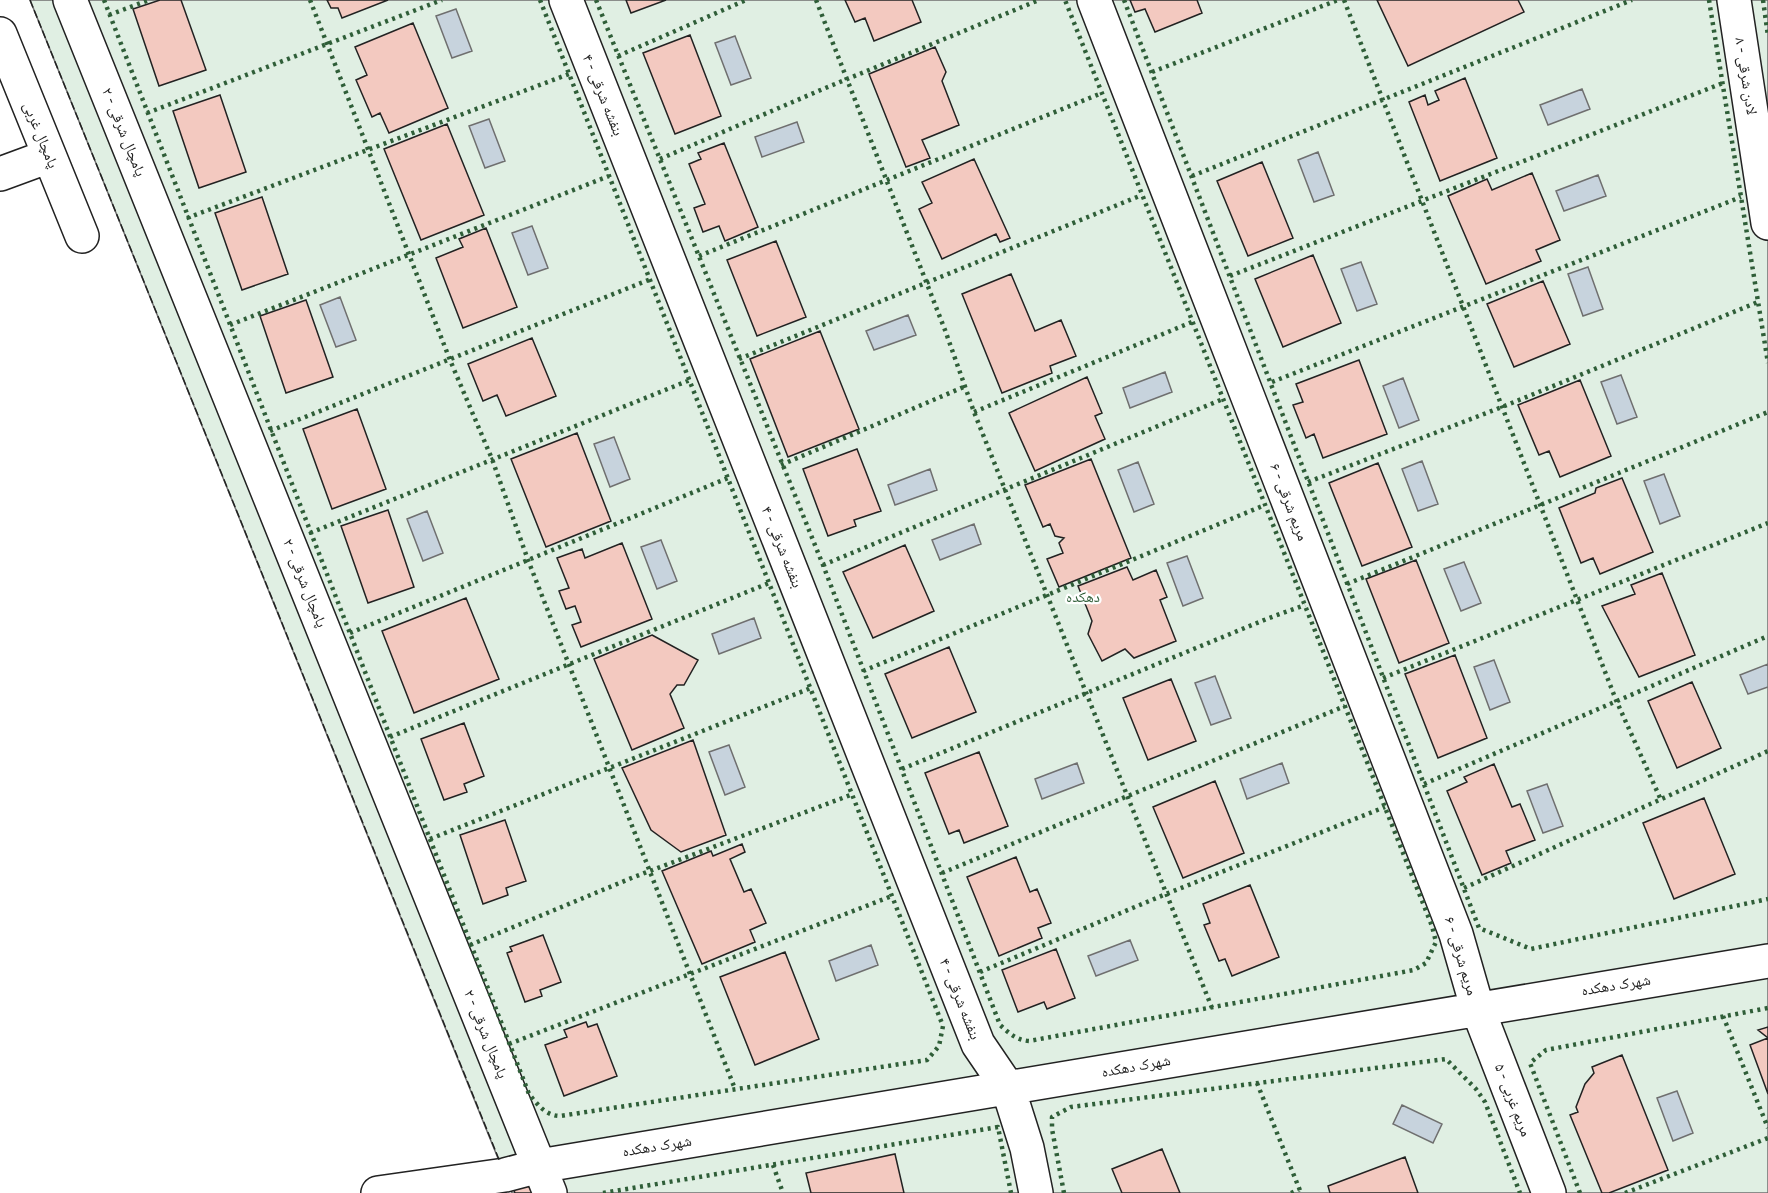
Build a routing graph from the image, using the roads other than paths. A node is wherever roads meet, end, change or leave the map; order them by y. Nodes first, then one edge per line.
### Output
1 (70, 0) edge
2 (566, 0) edge
3 (1094, 0) edge
4 (1734, 0) edge
5 (0, 34) edge
6 (49, 156) junction
7 (0, 174) edge
8 (1768, 223) edge
9 (82, 237) dead end
10 (1768, 961) edge
11 (1477, 1007) junction
12 (1008, 1088) junction
13 (545, 1179) edge
14 (431, 1189) edge
15 (378, 1193) edge
16 (1036, 1193) edge
17 (1549, 1193) edge

1 - 13 street, پامچال شرقی - ۲
2 - 12 street, بنفشه شرقی - ۴
3 - 11 street, مریم شرقی - ۶
4 - 8 street, لادن شرقی - ۸
5 - 6 street, پامچال غربی
6 - 7 street
6 - 9 street, پامچال غربی
10 - 11 street, شهرک دهکده
11 - 12 street, شهرک دهکده
11 - 17 street, مریم غربی - ۵
12 - 13 street, شهرک دهکده
12 - 16 street, بنفشه شرقی - ۴
13 - 14 street, شهرک دهکده
14 - 15 street, شهرک دهکده

